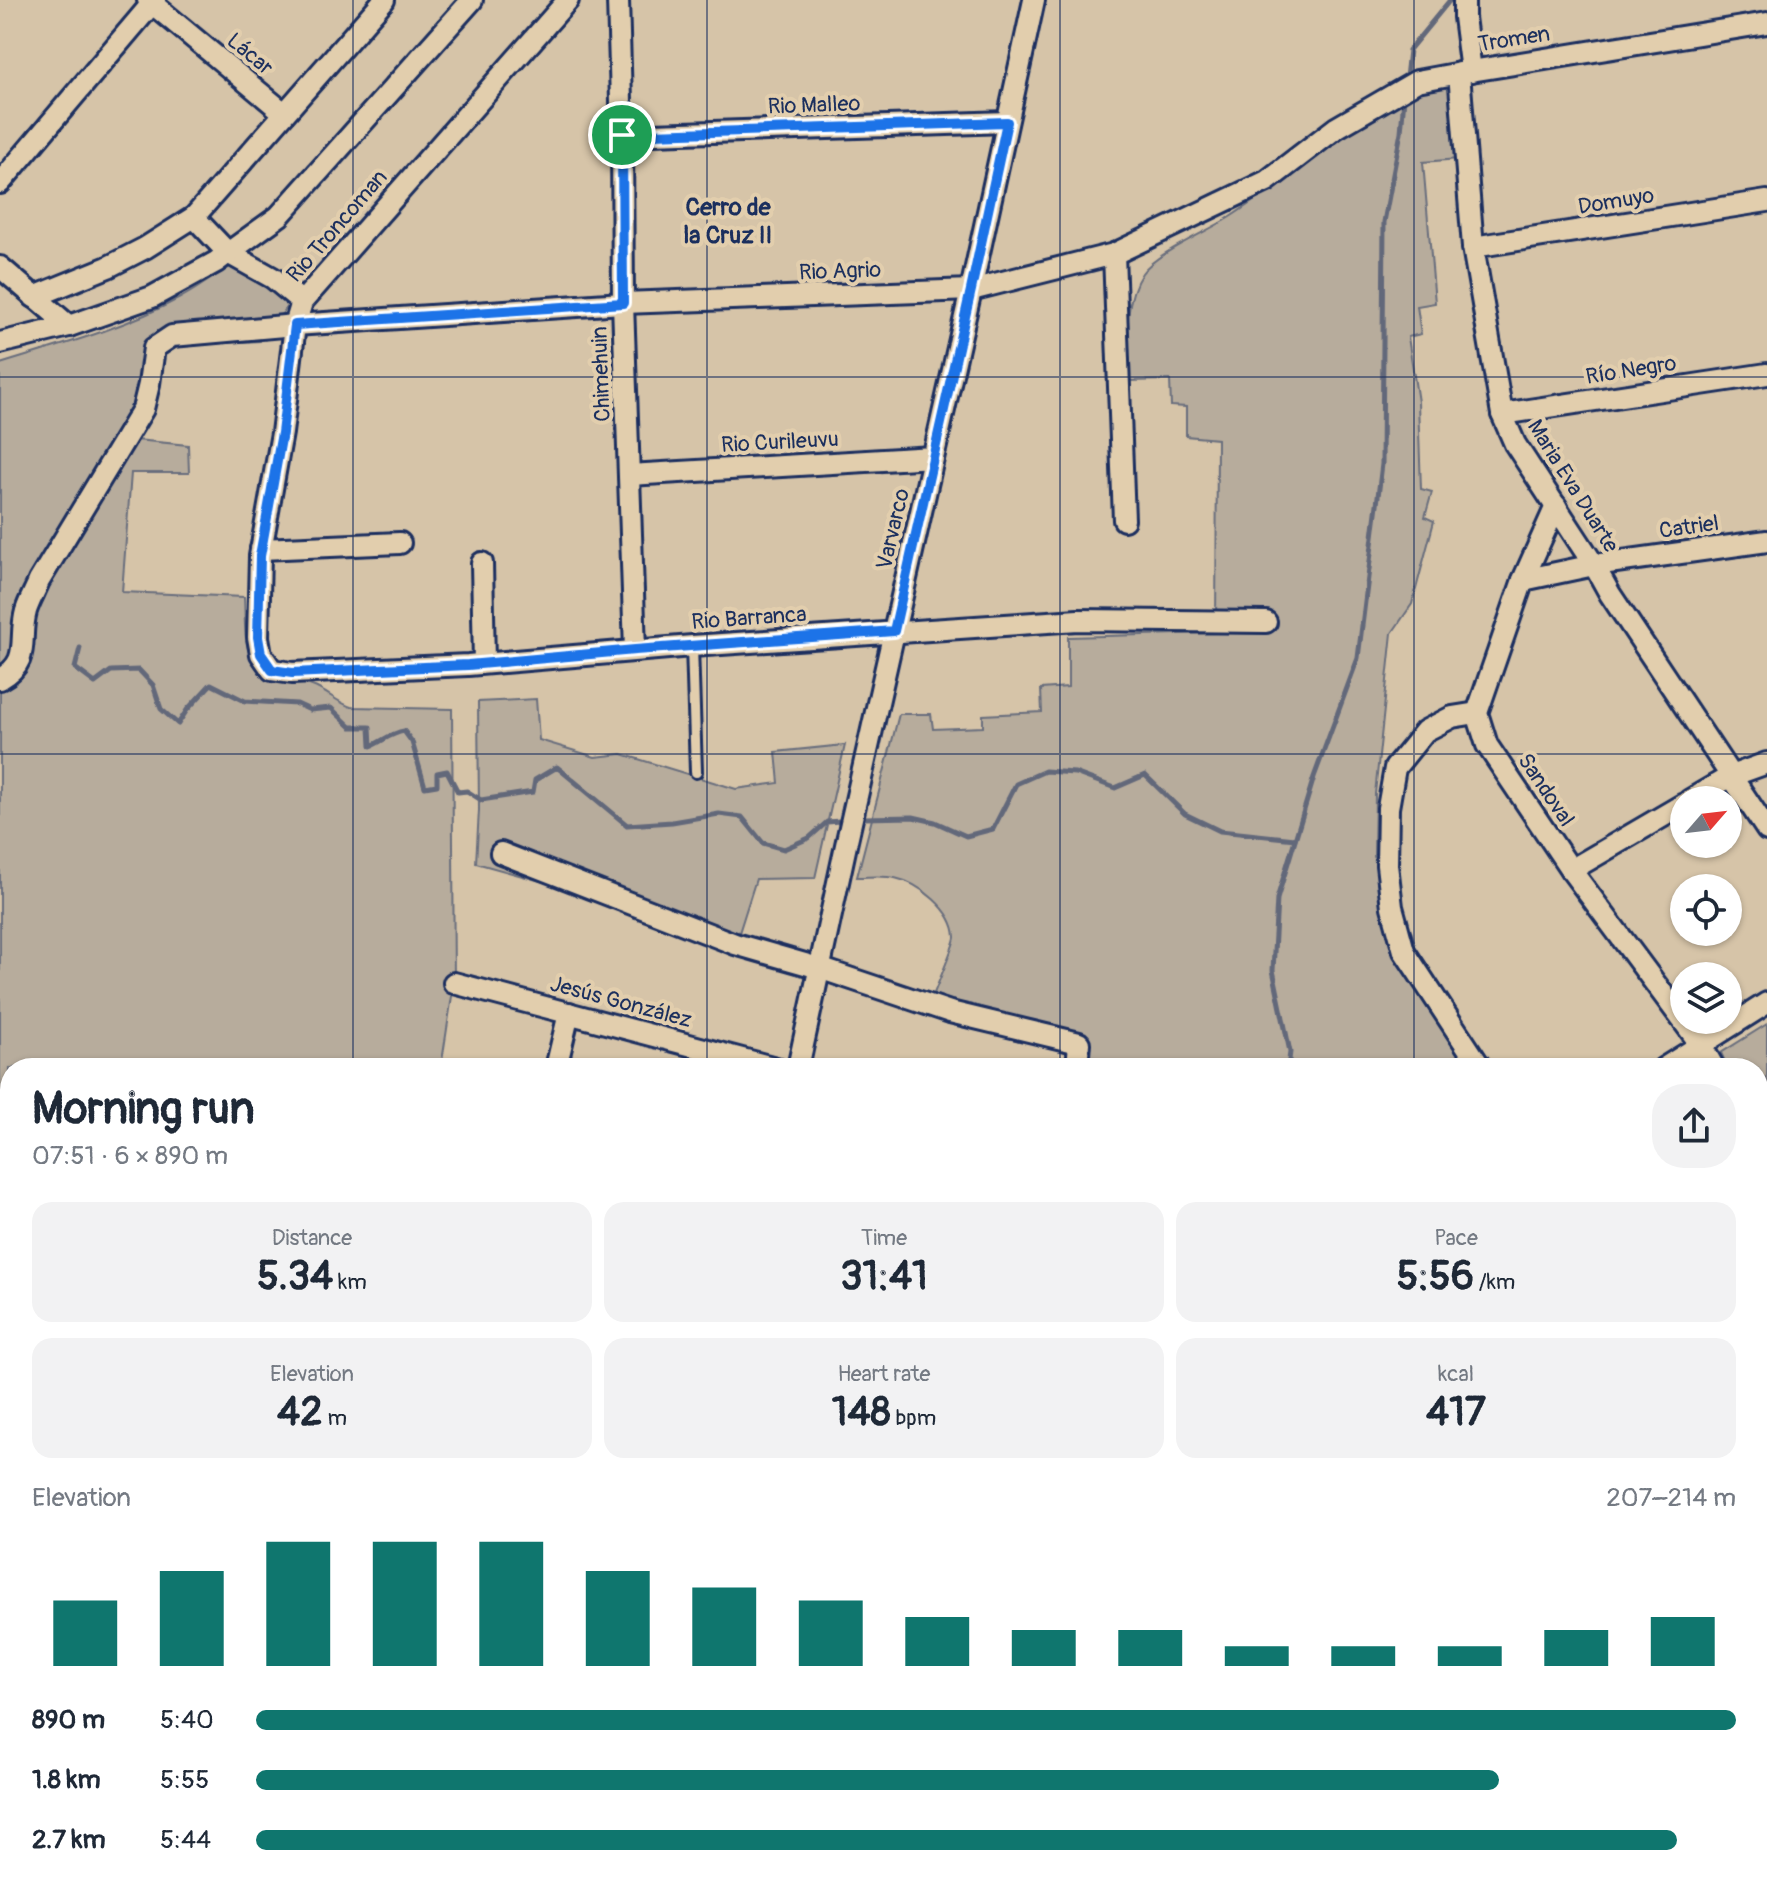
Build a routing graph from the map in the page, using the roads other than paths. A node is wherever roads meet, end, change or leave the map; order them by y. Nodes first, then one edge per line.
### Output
1 (384, 0) edge
2 (472, 0) edge
3 (568, 0) edge
4 (618, 0) edge
5 (1034, 0) edge
6 (1464, 0) edge
7 (152, 1) edge
8 (1767, 23) edge
9 (1465, 72) junction
10 (284, 113) junction
11 (1007, 122) junction
12 (622, 135) junction
13 (0, 183) edge
14 (1767, 201) edge
15 (194, 217) junction
16 (1473, 247) junction
17 (228, 253) junction
18 (1114, 254) junction
19 (0, 267) edge
20 (971, 290) junction
21 (34, 297) junction
22 (302, 302) junction
23 (623, 303) junction
24 (295, 325) junction
25 (69, 326) junction
26 (0, 343) edge
27 (1767, 374) edge
28 (1502, 414) junction
29 (933, 457) junction
30 (629, 475) junction
31 (1556, 506) junction
32 (1124, 520) dead end
33 (1767, 541) edge
34 (400, 543) dead end
35 (261, 549) junction
36 (482, 563) dead end
37 (1594, 565) junction
38 (1523, 580) junction
39 (1266, 622) dead end
40 (894, 631) junction
41 (258, 637) joint
42 (692, 646) junction
43 (635, 650) junction
44 (484, 663) junction
45 (0, 679) edge
46 (1477, 713) junction
47 (1767, 763) edge
48 (696, 772) dead end
49 (1731, 776) junction
50 (1714, 786) edge
51 (1670, 812) edge
52 (1767, 830) edge
53 (501, 853) dead end
54 (1571, 870) junction
55 (819, 968) junction
56 (454, 983) dead end
57 (1767, 1003) edge
58 (569, 1013) junction
59 (1701, 1045) junction
60 (558, 1058) edge
61 (738, 1058) edge
62 (800, 1058) edge
63 (1078, 1058) edge
64 (1474, 1058) edge
65 (1680, 1058) edge
66 (1708, 1058) edge

1 - 10 street
2 - 17 street
3 - 22 street, Rio Troncoman
4 - 12 street, Chimehuin
5 - 11 street, Varvarco
6 - 9 street, Maria Eva Duarte
7 - 10 street, Lácar
7 - 13 street
8 - 9 street, Tromen
9 - 16 street, Maria Eva Duarte
9 - 18 street, Rio Agrio
10 - 15 street
11 - 12 street, Rio Malleo
11 - 20 street, Varvarco
12 - 23 street, Chimehuin
14 - 16 street, Domuyo
15 - 17 street
15 - 21 street
16 - 28 street, Maria Eva Duarte
17 - 22 street
17 - 25 street
18 - 20 street, Rio Agrio
18 - 32 street
19 - 21 street
20 - 23 street, Rio Agrio
20 - 29 street, Varvarco
21 - 25 street
22 - 24 street, Rio Troncoman
23 - 24 street, Rio Agrio
23 - 30 street, Chimehuin
24 - 35 street, Rio Troncoman
24 - 45 street, Rio Agrio
25 - 26 street
27 - 28 street, Río Negro
28 - 31 street, Maria Eva Duarte
29 - 30 street, Rio Curileuvu
29 - 40 street, Varvarco
30 - 43 street, Chimehuin
31 - 37 street, Maria Eva Duarte
31 - 38 street
33 - 37 street, Catriel
34 - 35 street
35 - 41 street, Rio Troncoman
36 - 44 street
37 - 38 street, Catriel
37 - 49 street, Maria Eva Duarte
38 - 46 street
39 - 40 street, Rio Barranca
40 - 42 street, Rio Barranca
40 - 55 street, Varvarco
41 - 44 street, Rio Barranca
42 - 43 street, Rio Barranca
42 - 48 lane
43 - 44 street, Rio Barranca
46 - 54 street, Sandoval
46 - 64 street
47 - 49 street
49 - 50 street
49 - 52 street, Maria Eva Duarte
51 - 54 street
53 - 55 street
54 - 59 street, Sandoval
55 - 62 street, Varvarco
55 - 63 street
56 - 58 street, Jesús González
57 - 59 street
58 - 60 street
58 - 61 street, Jesús González
59 - 65 street
59 - 66 street, Sandoval

